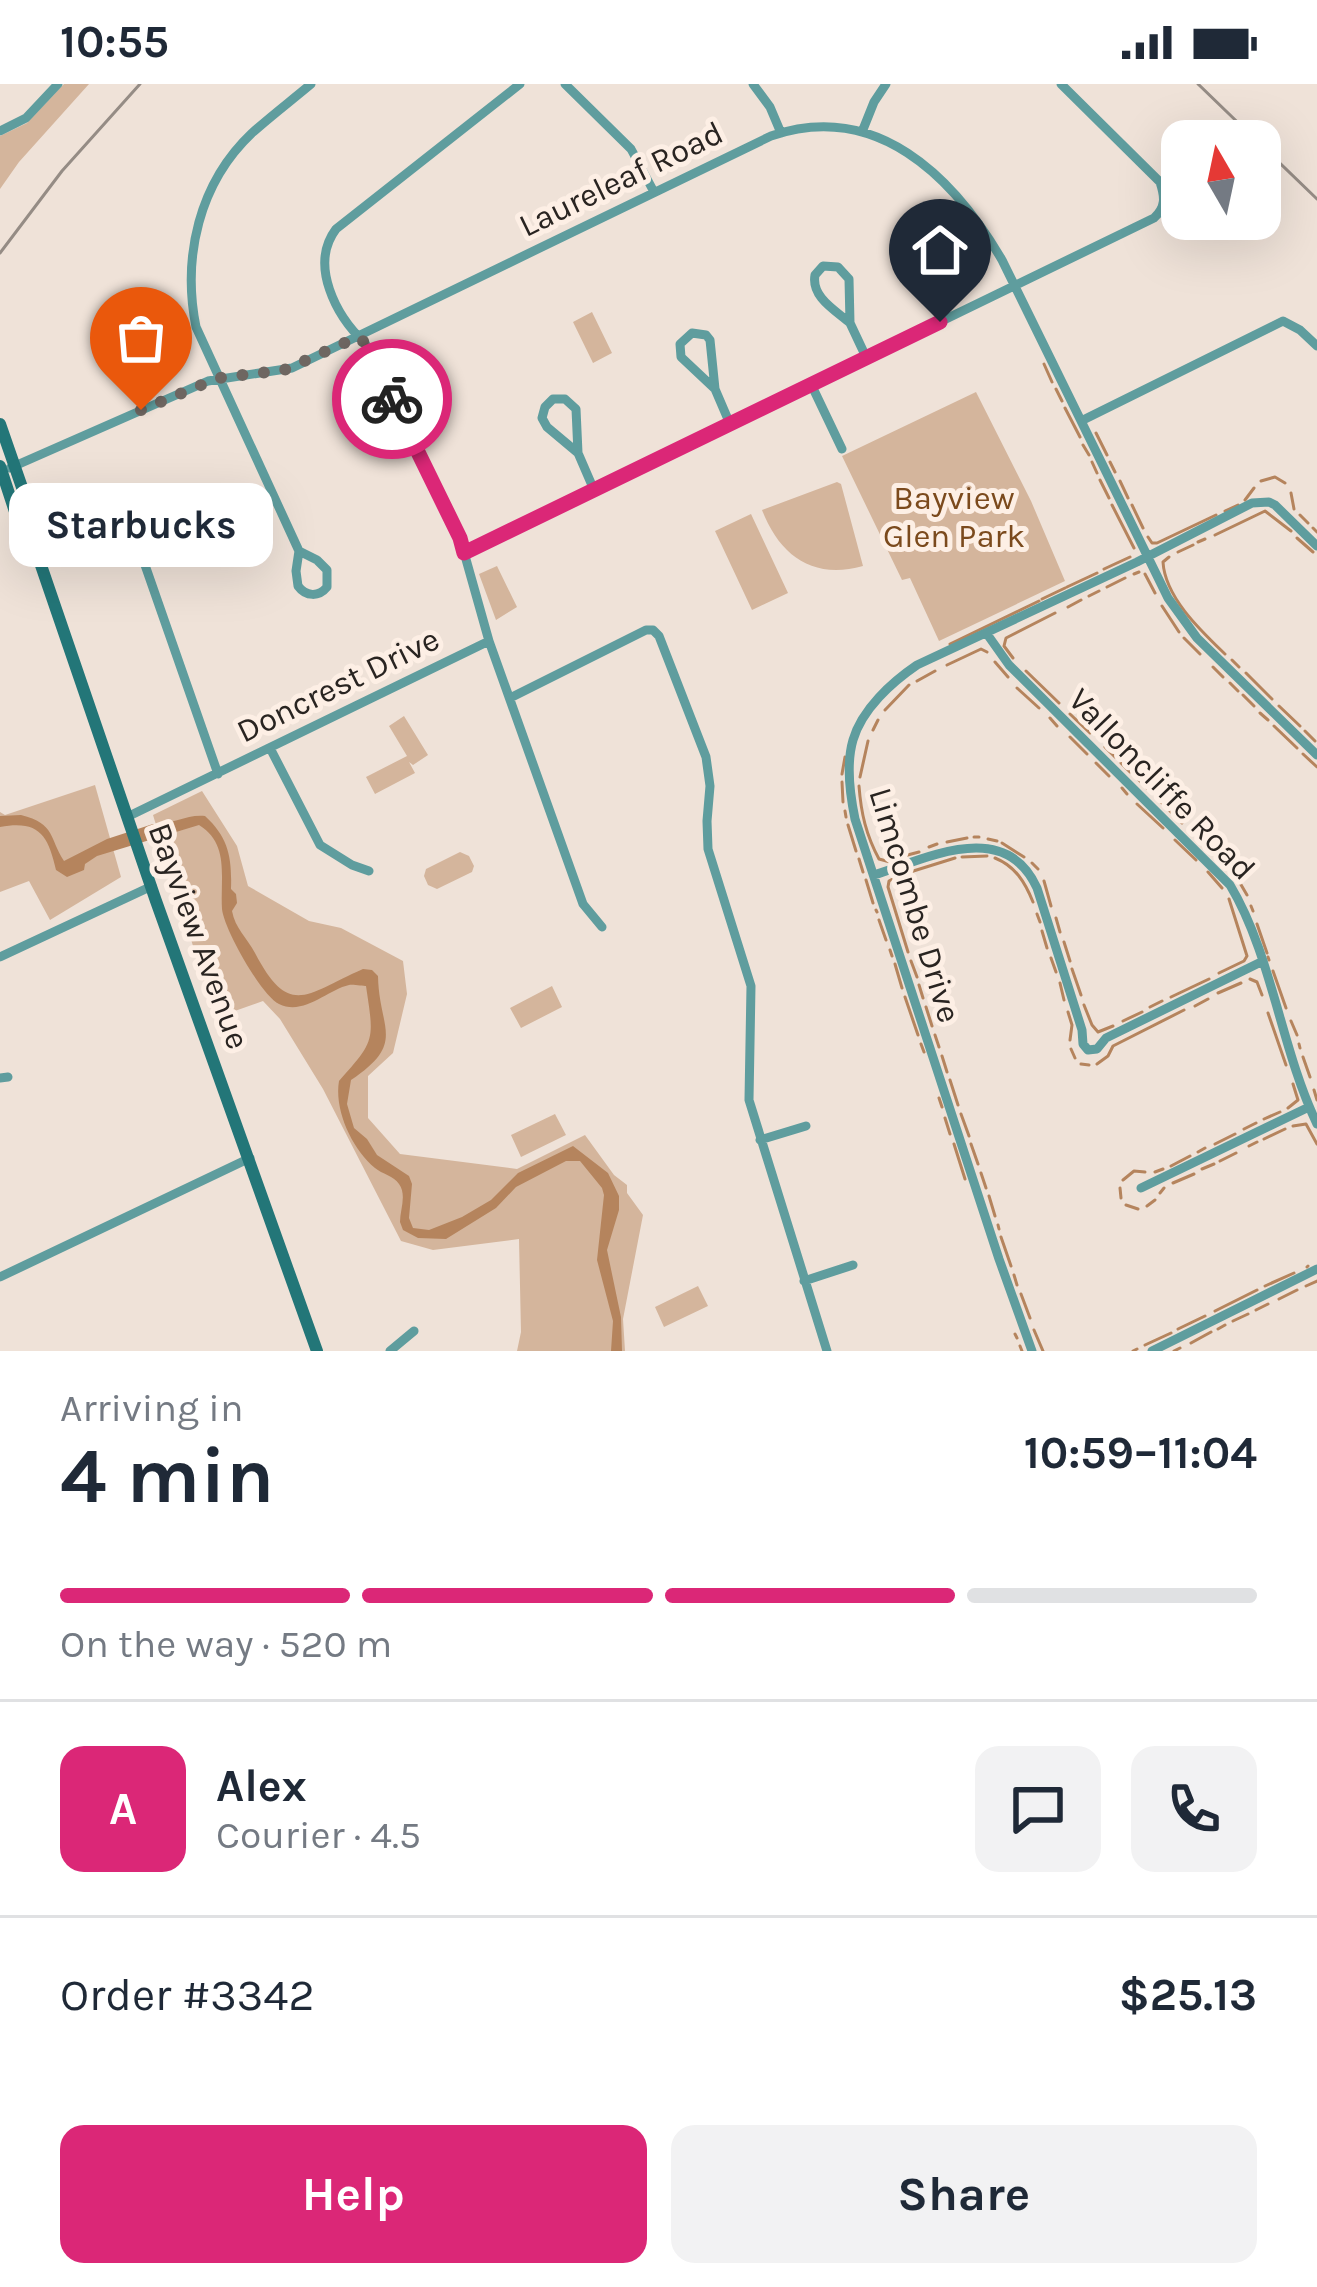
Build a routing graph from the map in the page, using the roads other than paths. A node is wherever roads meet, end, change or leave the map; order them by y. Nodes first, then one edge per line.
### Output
1 (58, 84) edge
2 (311, 84) edge
3 (520, 84) edge
4 (566, 84) edge
5 (753, 84) edge
6 (886, 84) edge
7 (1061, 84) edge
8 (0, 131) edge
9 (862, 132) junction
10 (782, 133) junction
11 (654, 192) junction
12 (1015, 286) junction
13 (850, 323) junction
14 (358, 337) junction
15 (1317, 346) edge
16 (866, 357) junction
17 (218, 378) junction
18 (812, 384) junction
19 (715, 389) junction
20 (1081, 421) junction
21 (0, 424) edge
22 (730, 424) junction
23 (842, 449) dead end
24 (578, 453) junction
25 (4, 469) edge
26 (594, 490) junction
27 (1317, 545) edge
28 (299, 551) junction
29 (464, 553) junction
30 (1148, 556) junction
31 (145, 565) dead end
32 (987, 634) junction
33 (489, 641) junction
34 (510, 698) junction
35 (270, 748) junction
36 (1317, 755) edge
37 (218, 774) junction
38 (128, 820) junction
39 (369, 871) dead end
40 (874, 875) junction
41 (152, 886) junction
42 (602, 927) dead end
43 (0, 957) edge
44 (1262, 962) junction
45 (1309, 1107) junction
46 (1317, 1124) edge
47 (806, 1126) dead end
48 (760, 1140) junction
49 (250, 1158) junction
50 (1141, 1188) dead end
51 (853, 1265) dead end
52 (1317, 1269) edge
53 (0, 1277) edge
54 (804, 1281) junction
55 (414, 1330) dead end
56 (317, 1351) edge
57 (390, 1351) edge
58 (827, 1351) edge
59 (1032, 1351) edge
60 (1152, 1351) edge

1 - 8 street
2 - 17 street
3 - 14 street
4 - 11 street
5 - 10 street
6 - 9 street
7 - 12 street
9 - 10 street, Laureleaf Road
9 - 12 street, Laureleaf Road
10 - 11 street, Laureleaf Road
11 - 14 street, Laureleaf Road
12 - 16 street
12 - 20 street, Laureleaf Road
13 - 13 street
13 - 16 street
14 - 17 street, Laureleaf Road
14 - 29 street
15 - 20 street
16 - 18 street
17 - 25 street, Laureleaf Road
17 - 28 street
18 - 22 street
18 - 23 street
19 - 19 street
19 - 22 street
20 - 30 street, Laureleaf Road
21 - 25 main road, Bayview Avenue
22 - 26 street
24 - 24 street
24 - 26 street
25 - 38 main road, Bayview Avenue
26 - 29 street
27 - 30 street, Limcombe Drive
28 - 28 street
29 - 33 street
30 - 32 street, Limcombe Drive
30 - 36 street, Laureleaf Road
31 - 37 street
32 - 40 street, Limcombe Drive
32 - 44 street, Valloncliffe Road
33 - 34 street, Doncrest Drive
33 - 35 street, Doncrest Drive
34 - 42 street, Doncrest Drive
34 - 48 street
35 - 37 street, Doncrest Drive
35 - 39 street
37 - 38 street, Doncrest Drive
38 - 41 main road, Bayview Avenue
40 - 44 street
40 - 59 street, Limcombe Drive
41 - 43 street
41 - 49 main road, Bayview Avenue
44 - 45 street, Valloncliffe Road
45 - 46 street, Valloncliffe Road
45 - 50 street
47 - 48 street
48 - 54 street
49 - 53 street
49 - 56 main road, Bayview Avenue
51 - 54 street
52 - 60 street
54 - 58 street
55 - 57 street

